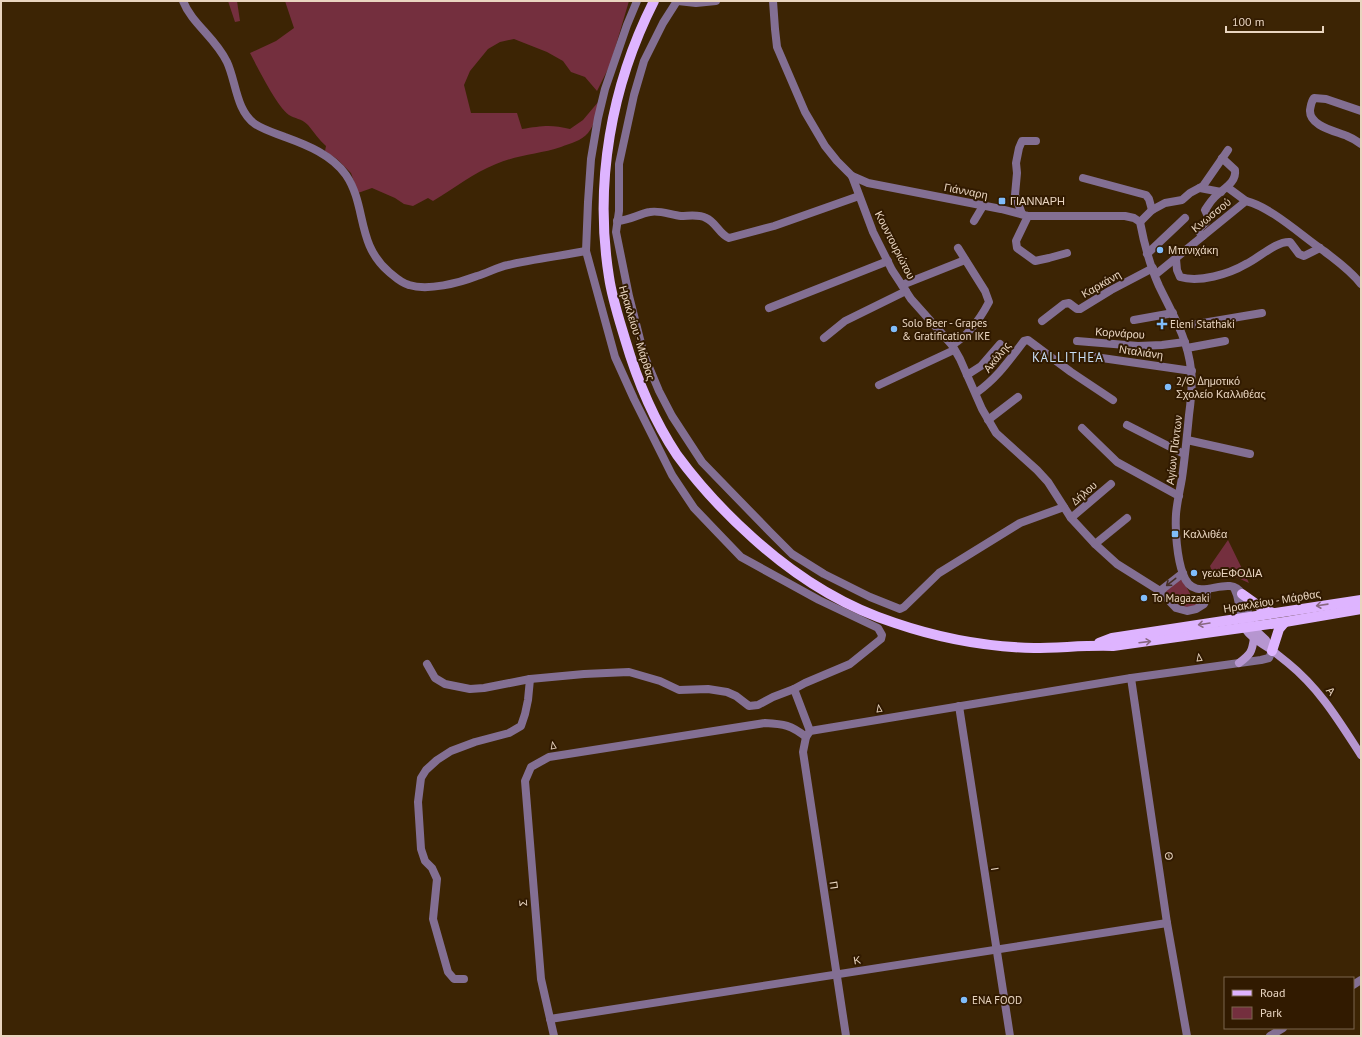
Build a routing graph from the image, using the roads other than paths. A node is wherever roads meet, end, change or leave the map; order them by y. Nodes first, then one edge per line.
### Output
1 (183, 1) edge
2 (637, 1) edge
3 (678, 1) edge
4 (716, 1) edge
5 (773, 1) edge
6 (653, 3) edge
7 (1361, 111) edge
8 (1036, 141) dead end
9 (1361, 144) edge
10 (1228, 150) dead end
11 (1222, 158) junction
12 (852, 176) junction
13 (1083, 178) dead end
14 (1200, 188) junction
15 (1224, 190) junction
16 (859, 196) junction
17 (1246, 201) junction
18 (983, 206) junction
19 (1152, 210) junction
20 (1025, 215) junction
21 (1185, 218) dead end
22 (974, 220) dead end
23 (618, 221) junction
24 (1140, 222) junction
25 (1203, 236) junction
26 (958, 248) dead end
27 (1322, 250) junction
28 (586, 251) junction
29 (1067, 253) dead end
30 (1148, 254) junction
31 (1176, 258) junction
32 (965, 260) junction
33 (888, 261) junction
34 (1154, 272) junction
35 (1361, 284) edge
36 (904, 288) junction
37 (769, 308) dead end
38 (1173, 313) junction
39 (1262, 313) dead end
40 (1134, 320) dead end
41 (1042, 321) dead end
42 (1179, 327) junction
43 (824, 338) dead end
44 (1077, 341) dead end
45 (1225, 341) dead end
46 (1000, 344) dead end
47 (1186, 345) junction
48 (953, 347) junction
49 (1088, 356) dead end
50 (1192, 370) junction
51 (967, 375) junction
52 (879, 385) dead end
53 (976, 393) junction
54 (1018, 397) dead end
55 (1113, 400) dead end
56 (988, 420) junction
57 (1127, 425) dead end
58 (1082, 428) dead end
59 (1186, 440) junction
60 (1184, 454) junction
61 (1250, 454) dead end
62 (1111, 484) dead end
63 (1179, 496) junction
64 (1064, 507) junction
65 (1071, 518) junction
66 (1127, 518) dead end
67 (1095, 544) junction
68 (1183, 573) junction
69 (1207, 590) junction
70 (1160, 591) junction
71 (1238, 591) junction
72 (1361, 600) edge
73 (1361, 609) edge
74 (1273, 613) junction
75 (1285, 622) junction
76 (1247, 623) junction
77 (1254, 638) junction
78 (1272, 651) junction
79 (1239, 662) junction
80 (427, 664) dead end
81 (1131, 678) junction
82 (530, 679) junction
83 (794, 689) junction
84 (959, 706) junction
85 (808, 734) junction
86 (1361, 756) edge
87 (531, 767) joint
88 (1167, 923) junction
89 (997, 949) junction
90 (836, 975) junction
91 (464, 979) dead end
92 (550, 1019) junction
93 (1281, 1029) edge
94 (554, 1036) edge
95 (846, 1036) edge
96 (1010, 1036) edge
97 (1187, 1036) edge
98 (1270, 1036) edge

1 - 28 street
2 - 28 street
3 - 4 street
3 - 23 street
5 - 12 street, Κουντουριώτου
6 - 76 main road, Ηρακλείου - Μάρθας
7 - 9 street
8 - 20 street
10 - 11 street
11 - 14 street
11 - 15 street
12 - 16 street, Κουντουριώτου
12 - 18 street, Γιάνναρη
13 - 19 street
14 - 15 street
14 - 19 street
15 - 17 street
15 - 25 street
16 - 23 street
16 - 33 street, Κουντουριώτου
17 - 25 street, Κνωσσού
17 - 27 street, Κνωσσού
18 - 20 street, Γιάνναρη
18 - 22 street
19 - 24 street
20 - 24 street, Γιάνναρη
20 - 29 street
21 - 30 street
23 - 64 street
24 - 30 street, Αγίων Πάντων
25 - 31 street, Κνωσσού
26 - 32 street
27 - 31 street
27 - 35 street, Κνωσσού
28 - 83 street
30 - 34 street, Αγίων Πάντων
31 - 34 street, Κνωσσού
32 - 36 street
32 - 48 street
33 - 36 street, Κουντουριώτου
33 - 37 street
34 - 38 street, Αγίων Πάντων
34 - 41 street, Καρκάνη
36 - 43 street
36 - 48 street, Κουντουριώτου
38 - 40 street
38 - 42 street, Αγίων Πάντων
39 - 42 street
42 - 47 street, Αγίων Πάντων
44 - 47 street, Κορνάρου
45 - 47 street, Κορνάρου
46 - 51 street
47 - 50 street, Αγίων Πάντων
48 - 51 street, Κουντουριώτου
48 - 52 street
49 - 50 street, Νταλιάνη
50 - 59 street, Αγίων Πάντων
51 - 53 street, Κουντουριώτου
53 - 55 street, Ακάλης
53 - 56 street, Κουντουριώτου
54 - 56 street
56 - 64 street, Κουντουριώτου
57 - 60 street
58 - 63 street
59 - 60 street, Αγίων Πάντων
59 - 61 street
60 - 63 street, Αγίων Πάντων
62 - 65 street, Δήλου
63 - 68 street, Αγίων Πάντων
64 - 65 street, Κουντουριώτου
65 - 67 street, Κουντουριώτου
66 - 67 street
67 - 70 street, Κουντουριώτου
68 - 69 street
68 -> 70 street
69 - 70 street, Κουντουριώτου
69 - 71 street
71 - 74 main road
71 - 76 street
72 -> 74 main road, Ηρακλείου - Μάρθας
73 - 75 main road, Ηρακλείου - Μάρθας
74 - 76 main road, Ηρακλείου - Μάρθας
75 - 76 main road, Ηρακλείου - Μάρθας
75 - 78 main road
76 - 77 street, Α
76 - 78 street, Α
77 - 78 street, Α
77 - 79 street
78 - 79 street, Δ
78 - 86 street, Α
79 - 81 street, Δ
80 - 82 street
81 - 84 street, Δ
81 - 88 street, Θ
82 - 83 street
82 - 91 street
83 - 85 street
84 - 85 street, Δ
84 - 89 street, Ι
85 - 87 street, Δ
85 - 90 street, Π
87 - 92 street, Σ
88 - 89 street, Κ
88 - 97 street, Θ
89 - 90 street, Κ
89 - 96 street, Ι
90 - 92 street, Κ
90 - 95 street, Π
92 - 94 street, Σ
93 - 98 street

